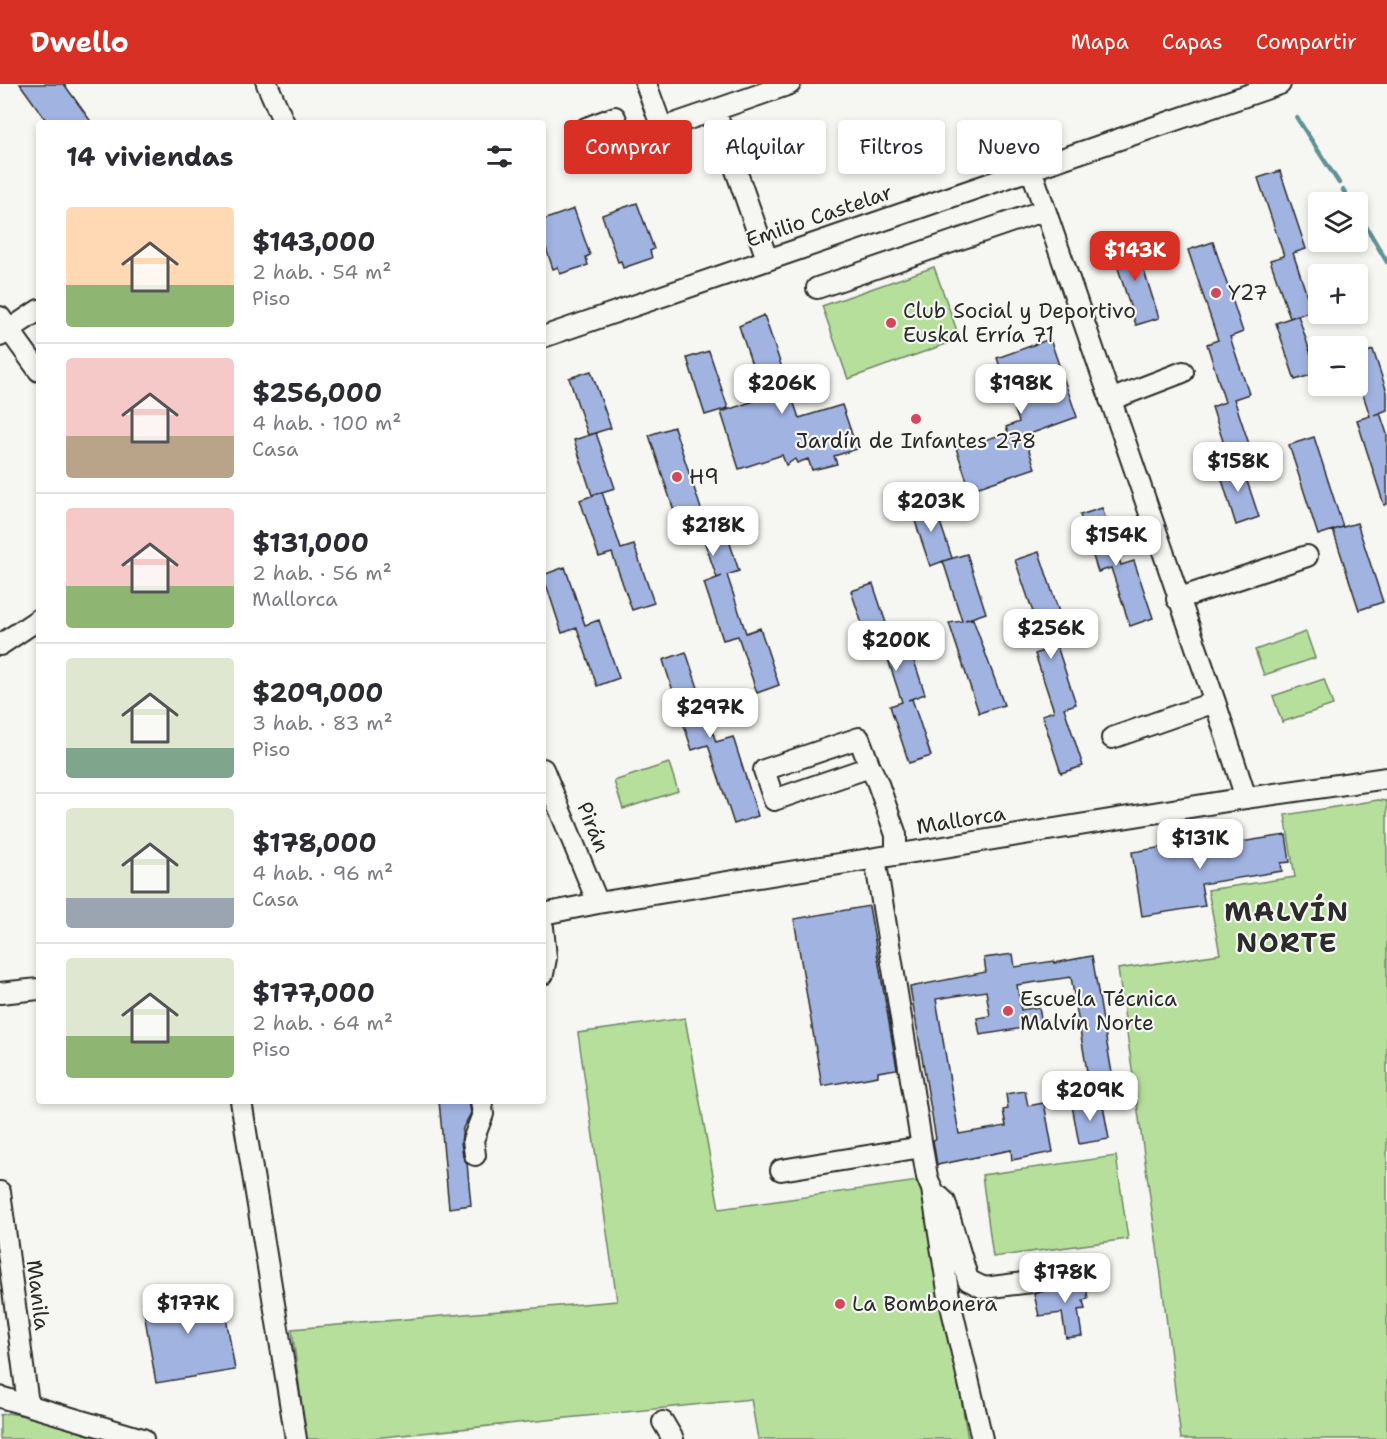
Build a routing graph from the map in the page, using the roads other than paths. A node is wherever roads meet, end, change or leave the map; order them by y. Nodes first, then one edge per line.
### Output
1 (267, 84) edge
2 (646, 84) edge
3 (790, 84) edge
4 (1280, 84) edge
5 (715, 110) junction
6 (283, 120) edge
7 (659, 120) edge
8 (686, 120) edge
9 (1062, 159) edge
10 (1019, 174) edge
11 (1032, 174) edge
12 (1045, 210) junction
13 (768, 259) junction
14 (817, 288) dead end
15 (36, 312) edge
16 (3, 328) edge
17 (546, 336) edge
18 (36, 367) edge
19 (1183, 372) dead end
20 (1110, 399) junction
21 (1307, 556) dead end
22 (1178, 599) junction
23 (36, 620) edge
24 (0, 645) edge
25 (1215, 702) junction
26 (1112, 738) dead end
27 (870, 767) junction
28 (546, 776) edge
29 (1387, 778) edge
30 (1246, 798) junction
31 (896, 855) junction
32 (875, 858) junction
33 (598, 903) junction
34 (546, 913) edge
35 (36, 989) edge
36 (0, 993) edge
37 (241, 1104) edge
38 (481, 1104) edge
39 (922, 1147) junction
40 (475, 1155) dead end
41 (782, 1170) dead end
42 (932, 1189) junction
43 (0, 1192) edge
44 (1055, 1275) dead end
45 (0, 1397) edge
46 (28, 1404) junction
47 (663, 1422) dead end
48 (143, 1439) edge
49 (296, 1439) edge
50 (673, 1439) edge
51 (982, 1439) edge

1 - 6 street
2 - 7 street
3 - 5 street
4 - 9 street, Emilio Castelar
5 - 8 street
5 - 13 street
10 - 13 street, Emilio Castelar
11 - 12 street
12 - 14 street
12 - 20 street
13 - 17 street, Emilio Castelar
15 - 16 street
16 - 18 street
19 - 20 street
20 - 22 street
21 - 22 street
22 - 25 street
23 - 24 street
25 - 26 street
25 - 30 street
27 - 27 street
27 - 31 street
28 - 33 street, Pirán
29 - 30 street, Mallorca
30 - 31 street, Mallorca
31 - 32 street, Mallorca
32 - 33 street, Mallorca
32 - 39 street
33 - 34 street, Mallorca
35 - 36 street
37 - 49 street
38 - 40 street
39 - 41 street
39 - 42 street
42 - 44 street
42 - 51 street
43 - 46 street, Manila
45 - 46 street
46 - 48 street
47 - 50 street

